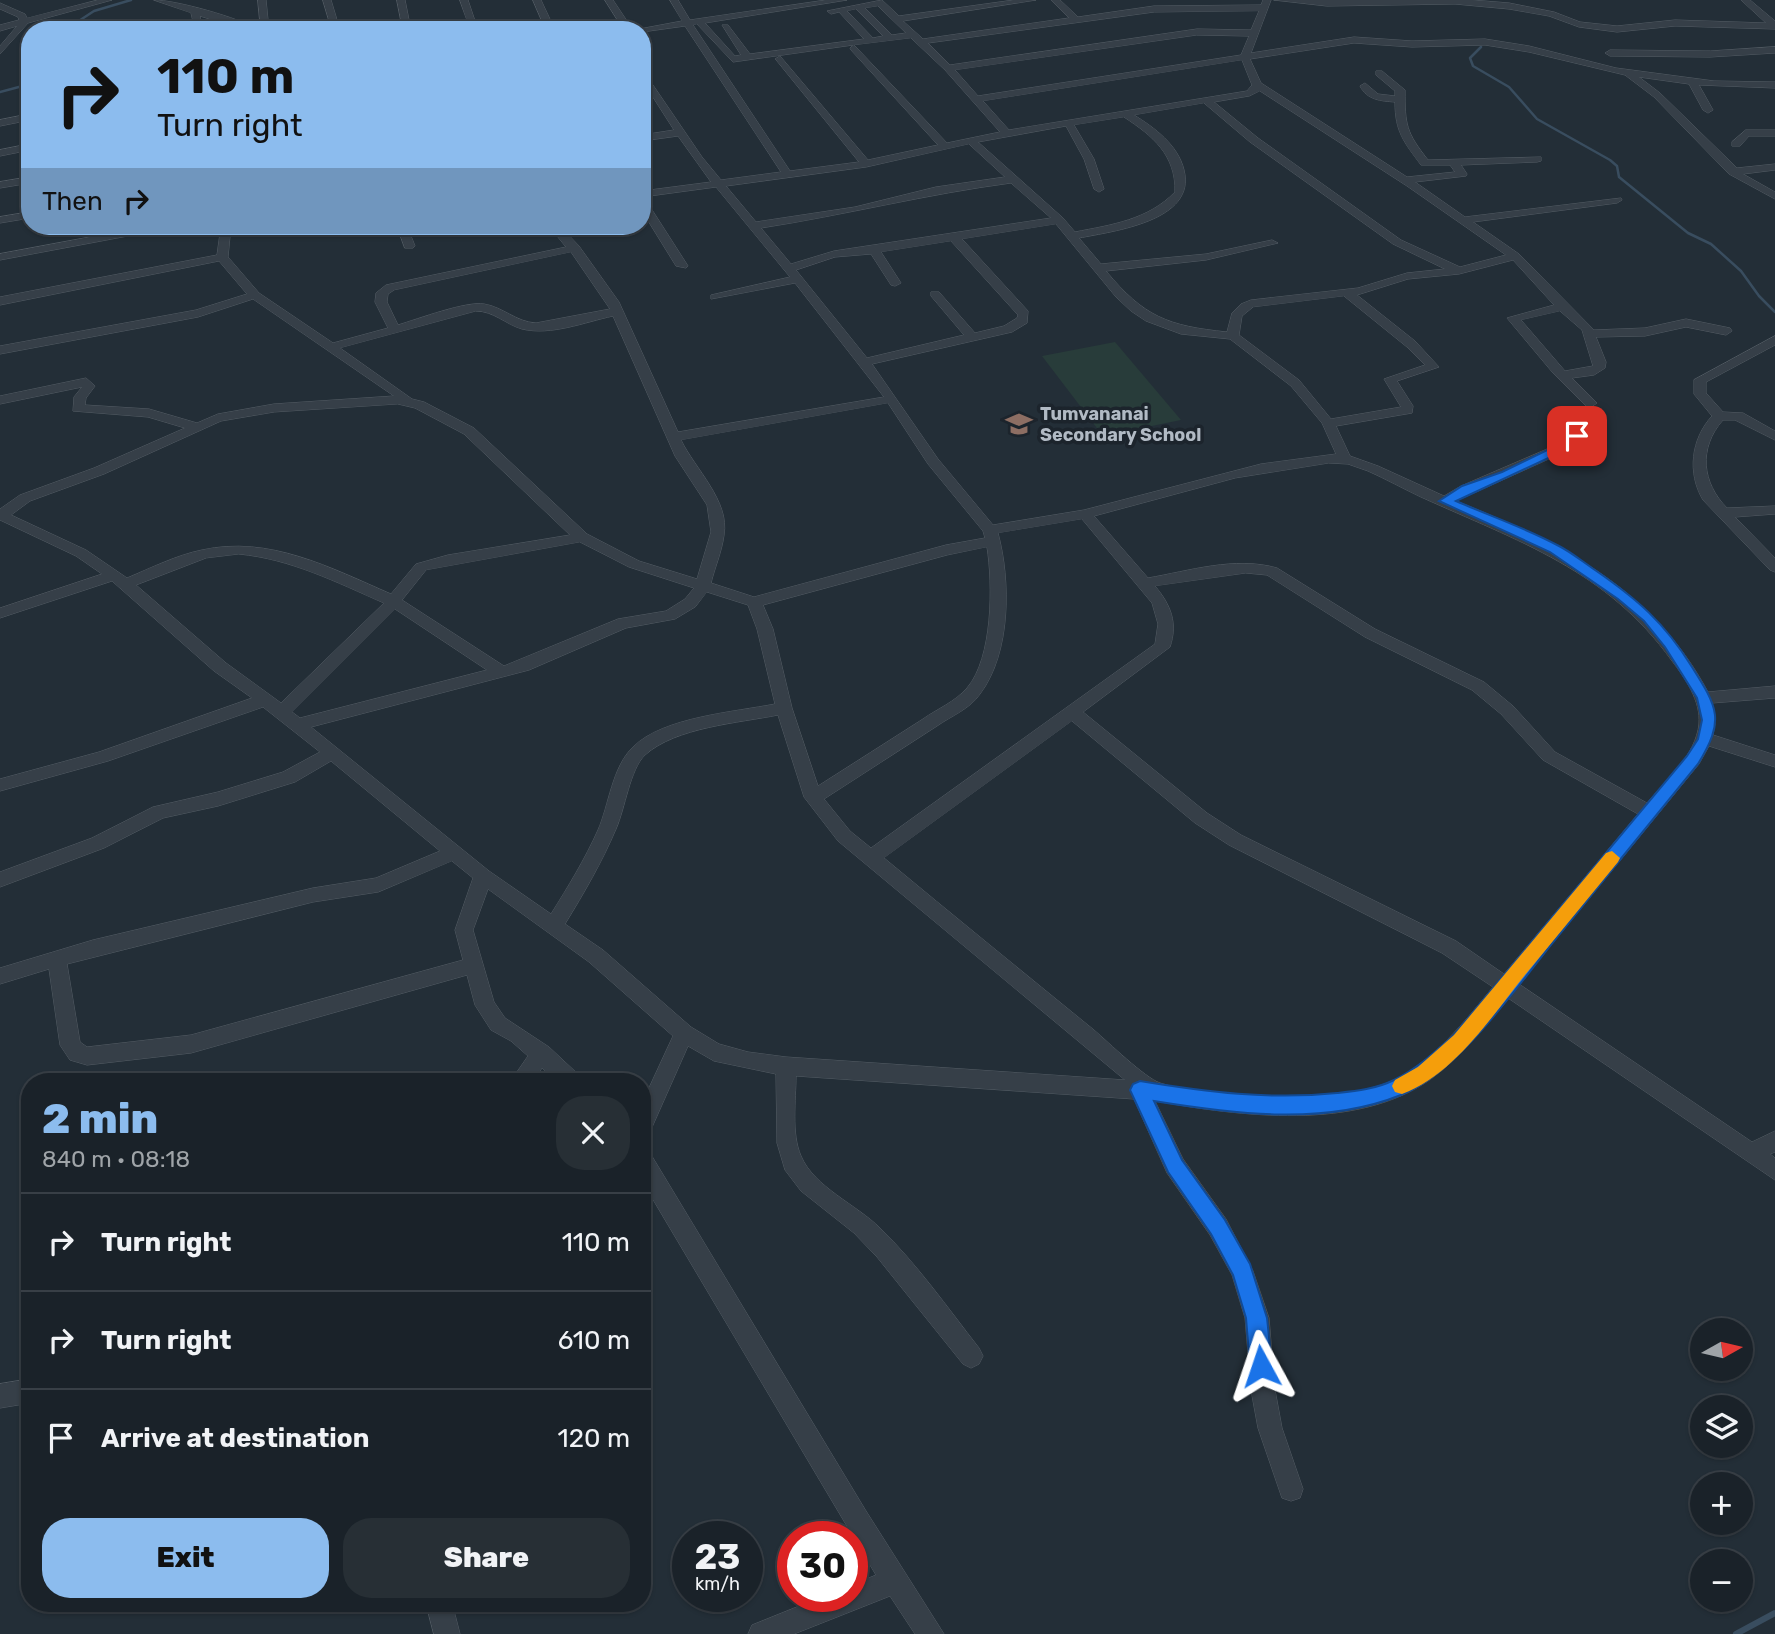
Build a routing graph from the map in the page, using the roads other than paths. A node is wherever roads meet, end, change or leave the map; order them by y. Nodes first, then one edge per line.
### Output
1 (108, 0) edge
2 (158, 0) edge
3 (262, 0) edge
4 (327, 0) edge
5 (401, 0) edge
6 (464, 0) edge
7 (537, 0) edge
8 (609, 0) edge
9 (674, 0) edge
10 (770, 0) edge
11 (1032, 0) edge
12 (1055, 0) edge
13 (1278, 0) edge
14 (1745, 0) edge
15 (1461, 1) edge
16 (878, 2) edge
17 (1179, 4) edge
18 (1265, 4) edge
19 (842, 5) edge
20 (0, 6) edge
21 (859, 7) junction
22 (195, 10) junction
23 (780, 10) junction
24 (896, 19) junction
25 (1074, 19) junction
26 (23, 21) edge
27 (34, 21) edge
28 (198, 21) edge
29 (228, 21) edge
30 (264, 21) edge
31 (333, 21) edge
32 (405, 21) edge
33 (471, 21) edge
34 (547, 21) edge
35 (623, 21) edge
36 (700, 22) junction
37 (687, 23) junction
38 (21, 24) edge
39 (1774, 25) edge
40 (21, 27) edge
41 (725, 27) junction
42 (0, 28) edge
43 (651, 28) edge
44 (1618, 29) junction
45 (708, 30) junction
46 (863, 32) junction
47 (1197, 32) junction
48 (1253, 33) junction
49 (890, 38) junction
50 (915, 39) junction
51 (871, 41) junction
52 (853, 48) junction
53 (1775, 50) edge
54 (0, 51) edge
55 (1610, 53) junction
56 (745, 54) junction
57 (1245, 57) junction
58 (780, 59) junction
59 (1579, 63) junction
60 (715, 67) junction
61 (948, 68) junction
62 (1627, 72) junction
63 (1379, 73) dead end
64 (1693, 82) junction
65 (1257, 85) junction
66 (1775, 85) edge
67 (651, 86) edge
68 (1365, 86) dead end
69 (976, 99) junction
70 (1400, 100) junction
71 (1207, 101) junction
72 (1708, 110) dead end
73 (1125, 113) junction
74 (21, 119) edge
75 (1068, 122) junction
76 (0, 123) edge
77 (682, 132) junction
78 (1007, 133) junction
79 (1775, 133) edge
80 (651, 137) edge
81 (970, 140) junction
82 (1737, 144) dead end
83 (944, 146) junction
84 (21, 150) edge
85 (0, 153) edge
86 (1537, 159) dead end
87 (1454, 163) junction
88 (866, 164) junction
89 (1775, 167) edge
90 (1733, 172) junction
91 (788, 175) junction
92 (1014, 179) junction
93 (1405, 180) junction
94 (21, 182) edge
95 (719, 184) junction
96 (0, 185) edge
97 (1099, 189) dead end
98 (651, 193) edge
99 (1774, 195) edge
100 (1617, 200) dead end
101 (21, 216) edge
102 (651, 216) edge
103 (0, 220) edge
104 (1059, 220) junction
105 (1465, 220) junction
106 (755, 226) junction
107 (117, 235) edge
108 (225, 235) edge
109 (405, 235) edge
110 (563, 235) edge
111 (953, 236) junction
112 (1072, 236) junction
113 (1272, 243) dead end
114 (409, 246) dead end
115 (575, 248) junction
116 (874, 250) junction
117 (1515, 256) junction
118 (0, 257) edge
119 (222, 257) junction
120 (682, 266) dead end
121 (1097, 268) junction
122 (1459, 271) junction
123 (794, 274) junction
124 (895, 283) dead end
125 (1347, 293) junction
126 (934, 294) dead end
127 (255, 295) junction
128 (715, 298) dead end
129 (0, 301) edge
130 (1562, 307) junction
131 (618, 311) junction
132 (394, 328) junction
133 (1726, 331) dead end
134 (1590, 334) junction
135 (1233, 336) junction
136 (972, 337) junction
137 (1775, 340) edge
138 (331, 347) junction
139 (0, 350) edge
140 (864, 362) junction
141 (1562, 375) junction
142 (892, 399) junction
143 (0, 400) edge
144 (410, 402) junction
145 (1591, 403) dead end
146 (1719, 416) junction
147 (1328, 423) junction
148 (197, 426) junction
149 (1577, 436) dead end
150 (1775, 436) edge
151 (673, 437) junction
152 (1345, 459) junction
153 (1446, 501) junction
154 (1775, 510) edge
155 (1722, 513) junction
156 (1085, 514) junction
157 (1, 515) edge
158 (991, 536) junction
159 (582, 537) junction
160 (1775, 567) edge
161 (120, 579) junction
162 (1146, 583) junction
163 (702, 588) junction
164 (393, 601) junction
165 (754, 602) junction
166 (0, 613) edge
167 (502, 672) junction
168 (1775, 692) edge
169 (1704, 698) junction
170 (265, 700) junction
171 (784, 708) junction
172 (282, 712) junction
173 (1072, 712) junction
174 (296, 725) junction
175 (1706, 739) junction
176 (330, 754) junction
177 (1775, 761) edge
178 (0, 785) edge
179 (813, 797) junction
180 (1649, 812) junction
181 (453, 853) junction
182 (871, 858) junction
183 (483, 876) junction
184 (0, 880) edge
185 (554, 925) junction
186 (57, 959) junction
187 (473, 965) junction
188 (0, 976) edge
189 (1507, 986) junction
190 (684, 1033) junction
191 (542, 1053) junction
192 (786, 1066) junction
193 (527, 1073) edge
194 (563, 1073) edge
195 (1146, 1090) junction
196 (651, 1107) edge
197 (1775, 1141) edge
198 (1751, 1153) junction
199 (1775, 1170) edge
200 (651, 1176) edge
201 (971, 1356) dead end
202 (21, 1392) edge
203 (0, 1396) edge
204 (1290, 1489) dead end
205 (895, 1581) junction
206 (441, 1612) edge
207 (447, 1634) edge
208 (761, 1634) edge
209 (931, 1634) edge

1 - 27 street
2 - 22 street
3 - 30 street
4 - 31 street
5 - 32 street
6 - 33 street
7 - 34 street
8 - 35 street
9 - 37 street
10 - 23 street
11 - 24 street
12 - 25 street
13 - 15 street
14 - 39 street
15 - 44 street
16 - 21 street
16 - 24 street
17 - 18 street
17 - 25 street
17 - 47 street
18 - 48 street
19 - 21 street
19 - 23 street
19 - 41 street
19 - 46 street
20 - 26 street
21 - 49 street
22 - 28 street
22 - 29 street
23 - 36 street
24 - 50 street
25 - 50 street
36 - 37 street
36 - 45 street
37 - 43 street
37 - 60 street
38 - 42 street
39 - 44 street
40 - 54 street
41 - 45 street
41 - 56 street
44 - 55 street
45 - 56 street
46 - 51 street
46 - 56 street
47 - 48 street
47 - 61 street
48 - 57 street
49 - 50 street
49 - 51 street
50 - 52 street
50 - 61 street
51 - 56 street
52 - 58 street
52 - 83 street
53 - 55 street
55 - 59 street
57 - 59 street
57 - 65 street
57 - 69 street
58 - 60 street
58 - 88 street
59 - 62 street
60 - 91 street
61 - 69 street
62 - 64 street
62 - 90 street
63 - 70 street
64 - 66 street
64 - 72 street
65 - 71 street
65 - 93 street
67 - 77 street
68 - 70 street
69 - 78 street
70 - 87 street
71 - 73 street
71 - 122 street
73 - 75 street
73 - 112 street
74 - 76 street
75 - 78 street
75 - 97 street
77 - 80 street
77 - 95 street
78 - 81 street
79 - 82 street
81 - 83 street
81 - 92 street
83 - 88 street
84 - 85 street
86 - 87 street
87 - 93 street
88 - 91 street
89 - 90 street
90 - 99 street
91 - 95 street
92 - 104 street
92 - 106 street
93 - 105 street
94 - 96 street
95 - 98 street
95 - 106 street
100 - 105 street
101 - 103 street
102 - 120 street
104 - 111 street
104 - 112 street
105 - 117 street
106 - 123 street
107 - 118 street
108 - 119 street
109 - 114 street
110 - 115 street
111 - 116 street
111 - 136 street
112 - 121 street
113 - 121 street
115 - 131 street
115 - 132 street
116 - 123 street
116 - 124 street
117 - 122 street
117 - 130 street
119 - 127 street
119 - 129 street
121 - 135 street
122 - 125 street
123 - 128 street
123 - 140 street
125 - 135 street
125 - 147 street
126 - 136 street
127 - 138 street
127 - 139 street
130 - 134 street
130 - 141 street
131 - 132 street
131 - 151 street
132 - 138 street
133 - 134 street
134 - 141 street
135 - 147 street
136 - 140 street
137 - 146 street
138 - 144 street
140 - 142 street
141 - 145 street
142 - 151 street
142 - 158 street
143 - 148 street
144 - 148 street
144 - 159 street
146 - 150 street
146 - 155 street
147 - 152 street
148 - 157 street
149 - 153 street
151 - 163 street
152 - 153 street
152 - 156 street
153 - 169 street
154 - 155 street
155 - 160 street
156 - 158 street
156 - 162 street
157 - 161 street
158 - 165 street
158 - 179 street
159 - 163 street
159 - 164 street
161 - 164 street
161 - 166 street
161 - 170 street
162 - 173 street
162 - 180 street
163 - 165 street
163 - 167 street
164 - 167 street
164 - 172 street
165 - 171 street
167 - 174 street
168 - 169 street
169 - 175 street
170 - 172 street
170 - 178 street
171 - 179 street
171 - 185 street
172 - 174 street
173 - 182 street
173 - 189 street
174 - 176 street
175 - 177 street
175 - 180 street
176 - 181 street
176 - 184 street
179 - 182 street
180 - 189 street
181 - 183 street
181 - 186 street
182 - 195 street
183 - 185 street
183 - 187 street
185 - 190 street
186 - 187 street
186 - 188 street
187 - 191 street
189 - 195 street
189 - 198 street
190 - 192 street
190 - 196 street
191 - 193 street
191 - 194 street
192 - 195 street
192 - 201 street
195 - 204 street
197 - 198 street
198 - 199 street
200 - 205 street
202 - 203 street
205 - 208 street
205 - 209 street
206 - 207 street

